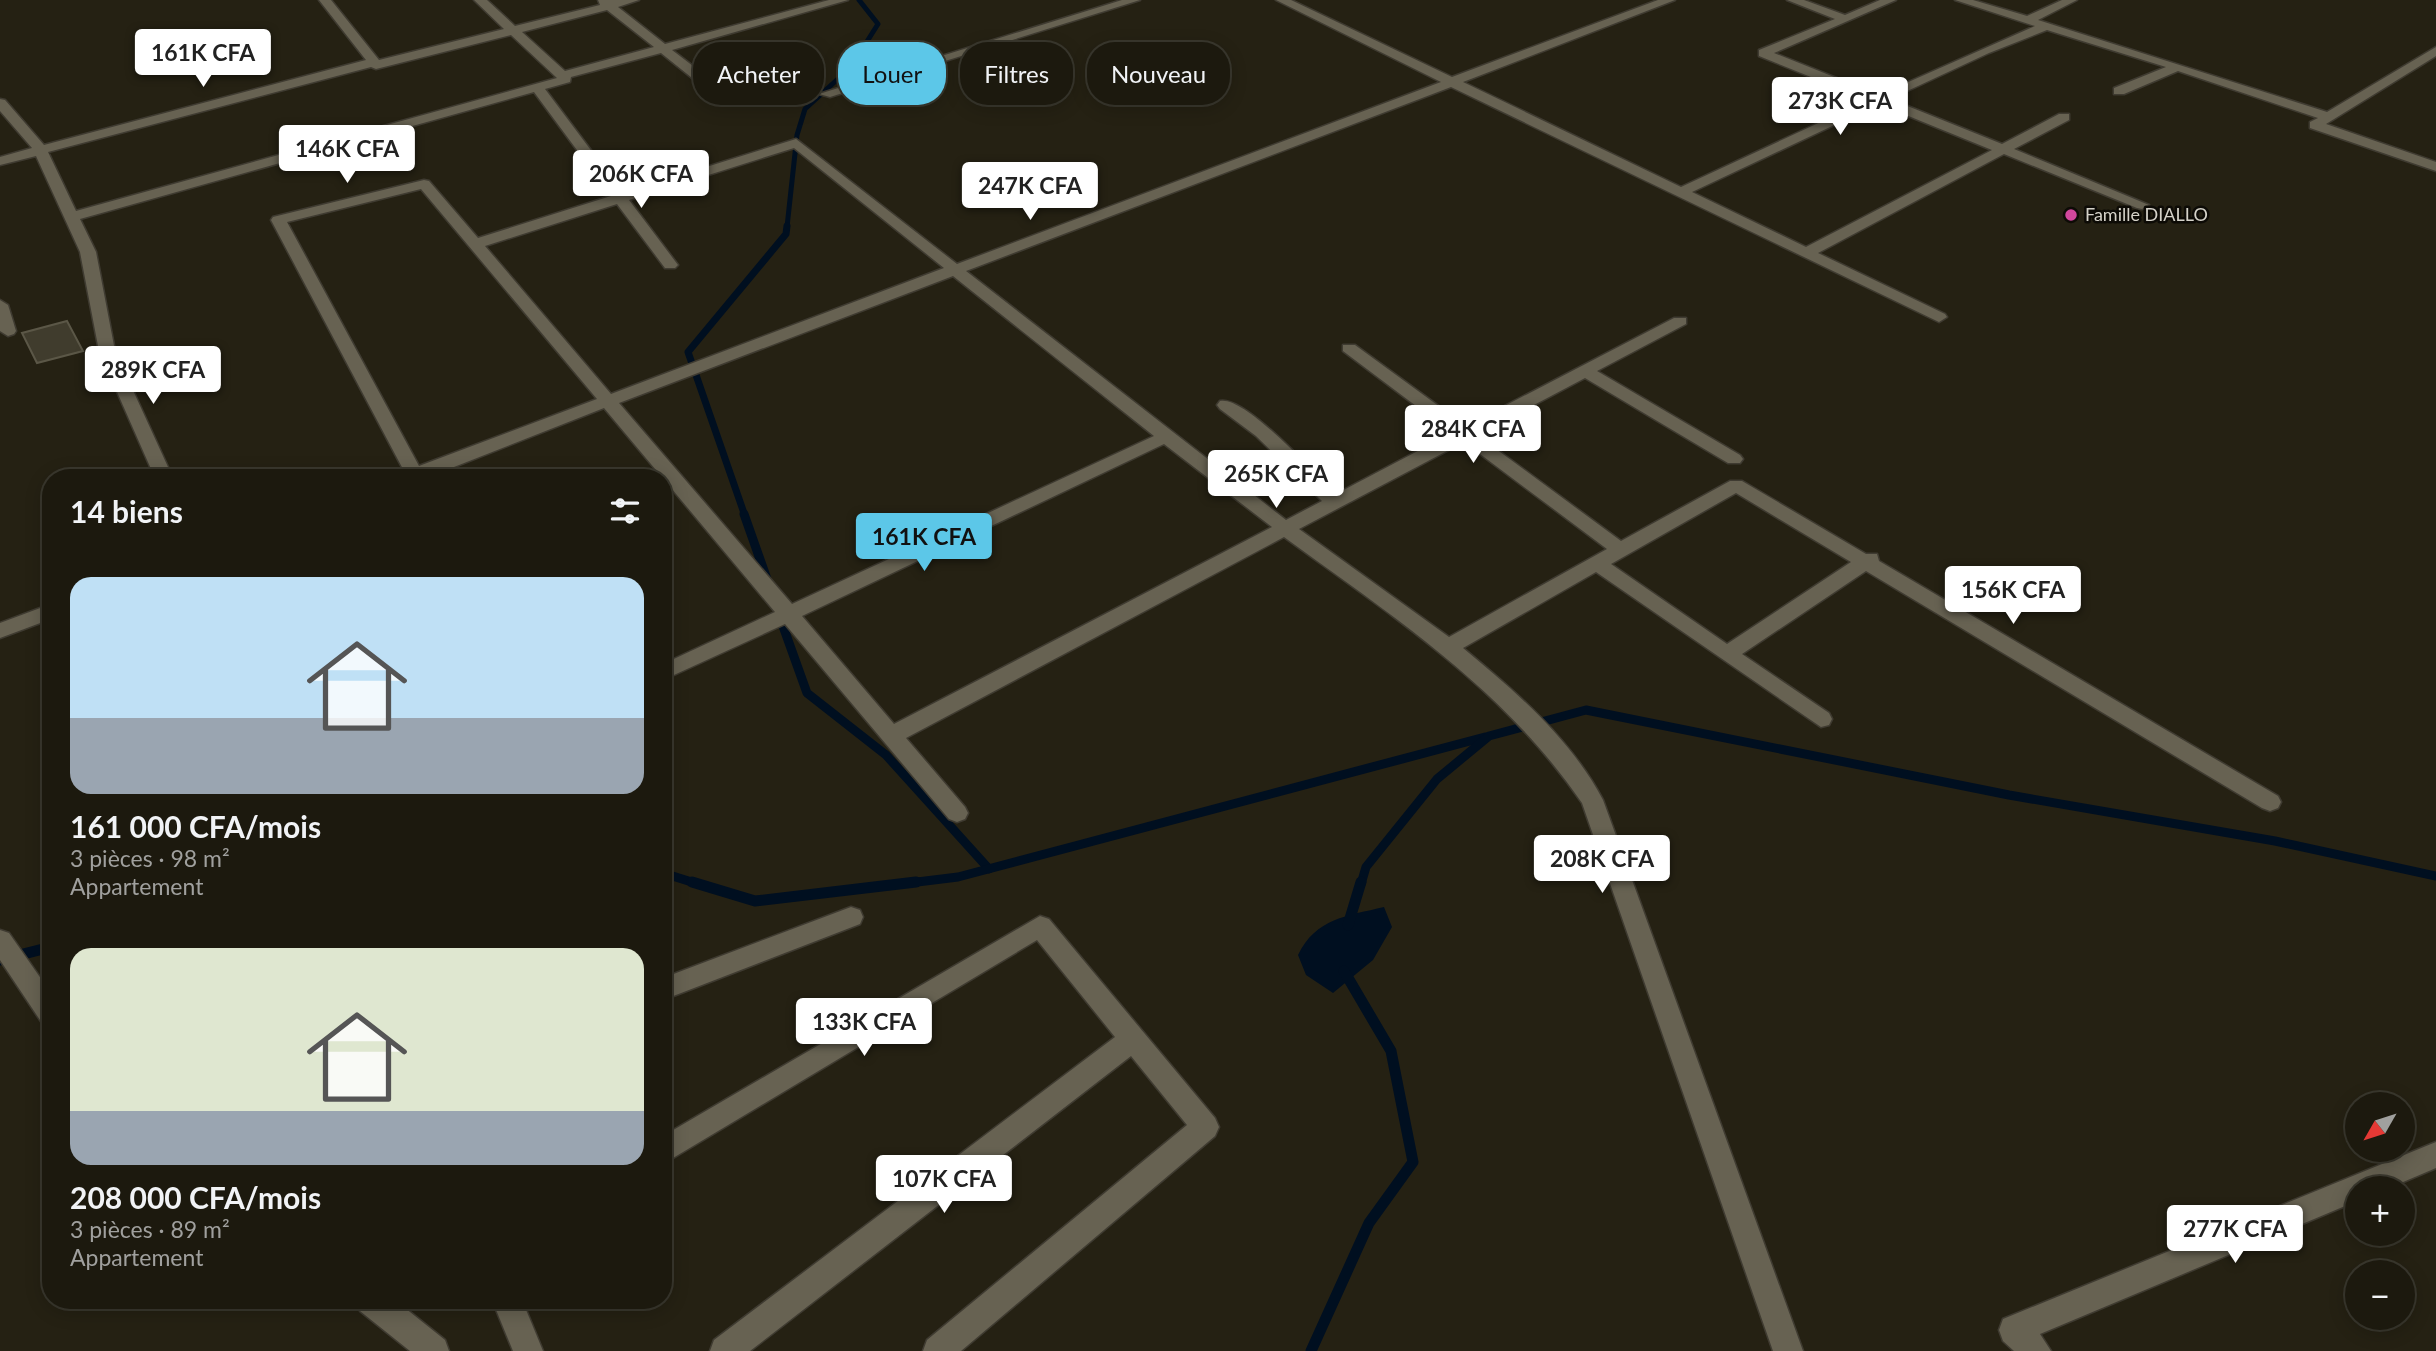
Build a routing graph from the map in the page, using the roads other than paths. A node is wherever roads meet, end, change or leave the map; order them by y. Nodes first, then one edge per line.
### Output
1 (325, 0) edge
2 (480, 0) edge
3 (633, 0) edge
4 (842, 0) edge
5 (1134, 0) edge
6 (1282, 0) edge
7 (1669, 0) edge
8 (1793, 0) edge
9 (1890, 0) edge
10 (1961, 0) edge
11 (2071, 0) edge
12 (606, 3) edge
13 (1846, 19) junction
14 (2028, 20) junction
15 (2046, 26) junction
16 (513, 30) junction
17 (663, 48) junction
18 (2436, 51) edge
19 (374, 62) junction
20 (2177, 67) junction
21 (693, 71) edge
22 (562, 76) junction
23 (1452, 82) junction
24 (537, 87) junction
25 (2119, 91) dead end
26 (825, 94) dead end
27 (1878, 100) junction
28 (0, 103) edge
29 (2064, 117) dead end
30 (2329, 117) junction
31 (40, 149) junction
32 (2003, 150) junction
33 (0, 161) edge
34 (2436, 167) edge
35 (1681, 192) junction
36 (620, 198) junction
37 (2141, 205) dead end
38 (72, 217) junction
39 (475, 244) junction
40 (1806, 253) junction
41 (670, 265) dead end
42 (957, 269) junction
43 (0, 304) edge
44 (1939, 317) dead end
45 (1680, 321) dead end
46 (8, 331) dead end
47 (1349, 348) dead end
48 (1585, 371) junction
49 (608, 401) junction
50 (1226, 405) dead end
51 (1464, 434) junction
52 (1168, 436) junction
53 (1734, 459) dead end
54 (160, 469) edge
55 (408, 469) edge
56 (430, 469) edge
57 (666, 469) edge
58 (672, 476) edge
59 (1334, 503) junction
60 (1285, 528) junction
61 (1620, 550) junction
62 (1868, 561) junction
63 (1596, 563) junction
64 (789, 614) junction
65 (42, 615) edge
66 (0, 631) edge
67 (1450, 646) junction
68 (1727, 654) junction
69 (672, 669) edge
70 (1821, 719) dead end
71 (892, 736) junction
72 (2270, 802) dead end
73 (957, 813) dead end
74 (851, 917) dead end
75 (0, 940) edge
76 (672, 986) edge
77 (42, 1002) edge
78 (1133, 1040) junction
79 (672, 1146) edge
80 (2436, 1155) edge
81 (382, 1309) edge
82 (511, 1309) edge
83 (434, 1351) edge
84 (528, 1351) edge
85 (724, 1351) edge
86 (938, 1351) edge
87 (1788, 1351) edge
88 (2036, 1351) edge

1 - 19 street
2 - 16 street
3 - 12 street
4 - 17 street
5 - 26 street
6 - 23 street
7 - 23 street
8 - 13 street
9 - 13 street
10 - 14 street
11 - 14 street
12 - 16 street
12 - 17 street
13 - 27 street
14 - 15 street
15 - 20 street
15 - 27 street
16 - 19 street
16 - 22 street
17 - 21 street
17 - 22 street
18 - 30 street
19 - 31 street
20 - 25 street
20 - 30 street
22 - 24 street
23 - 35 street
23 - 42 street
24 - 36 street
24 - 38 street
27 - 32 street
27 - 35 street
28 - 31 street
29 - 32 street
30 - 34 street
31 - 33 street
31 - 38 street
32 - 37 street
32 - 40 street
35 - 40 street
36 - 39 street
36 - 41 street
36 - 42 street
38 - 54 street
39 - 49 street
39 - 55 street
40 - 44 street
42 - 49 street
42 - 52 street
43 - 46 street
45 - 48 street
47 - 51 street
48 - 51 street
48 - 53 street
49 - 56 street
49 - 57 street
50 - 59 street
51 - 59 street
51 - 61 street
52 - 60 street
52 - 64 street
58 - 64 street
59 - 60 street
60 - 67 street
60 - 71 street
61 - 62 street
61 - 63 street
62 - 68 street
62 - 72 street
63 - 67 street
63 - 68 street
64 - 69 street
64 - 71 street
65 - 66 street
67 - 87 street
68 - 70 street
71 - 73 street
74 - 76 street
75 - 77 street
78 - 79 street
78 - 85 street
78 - 86 street
80 - 88 street
81 - 83 street
82 - 84 street

